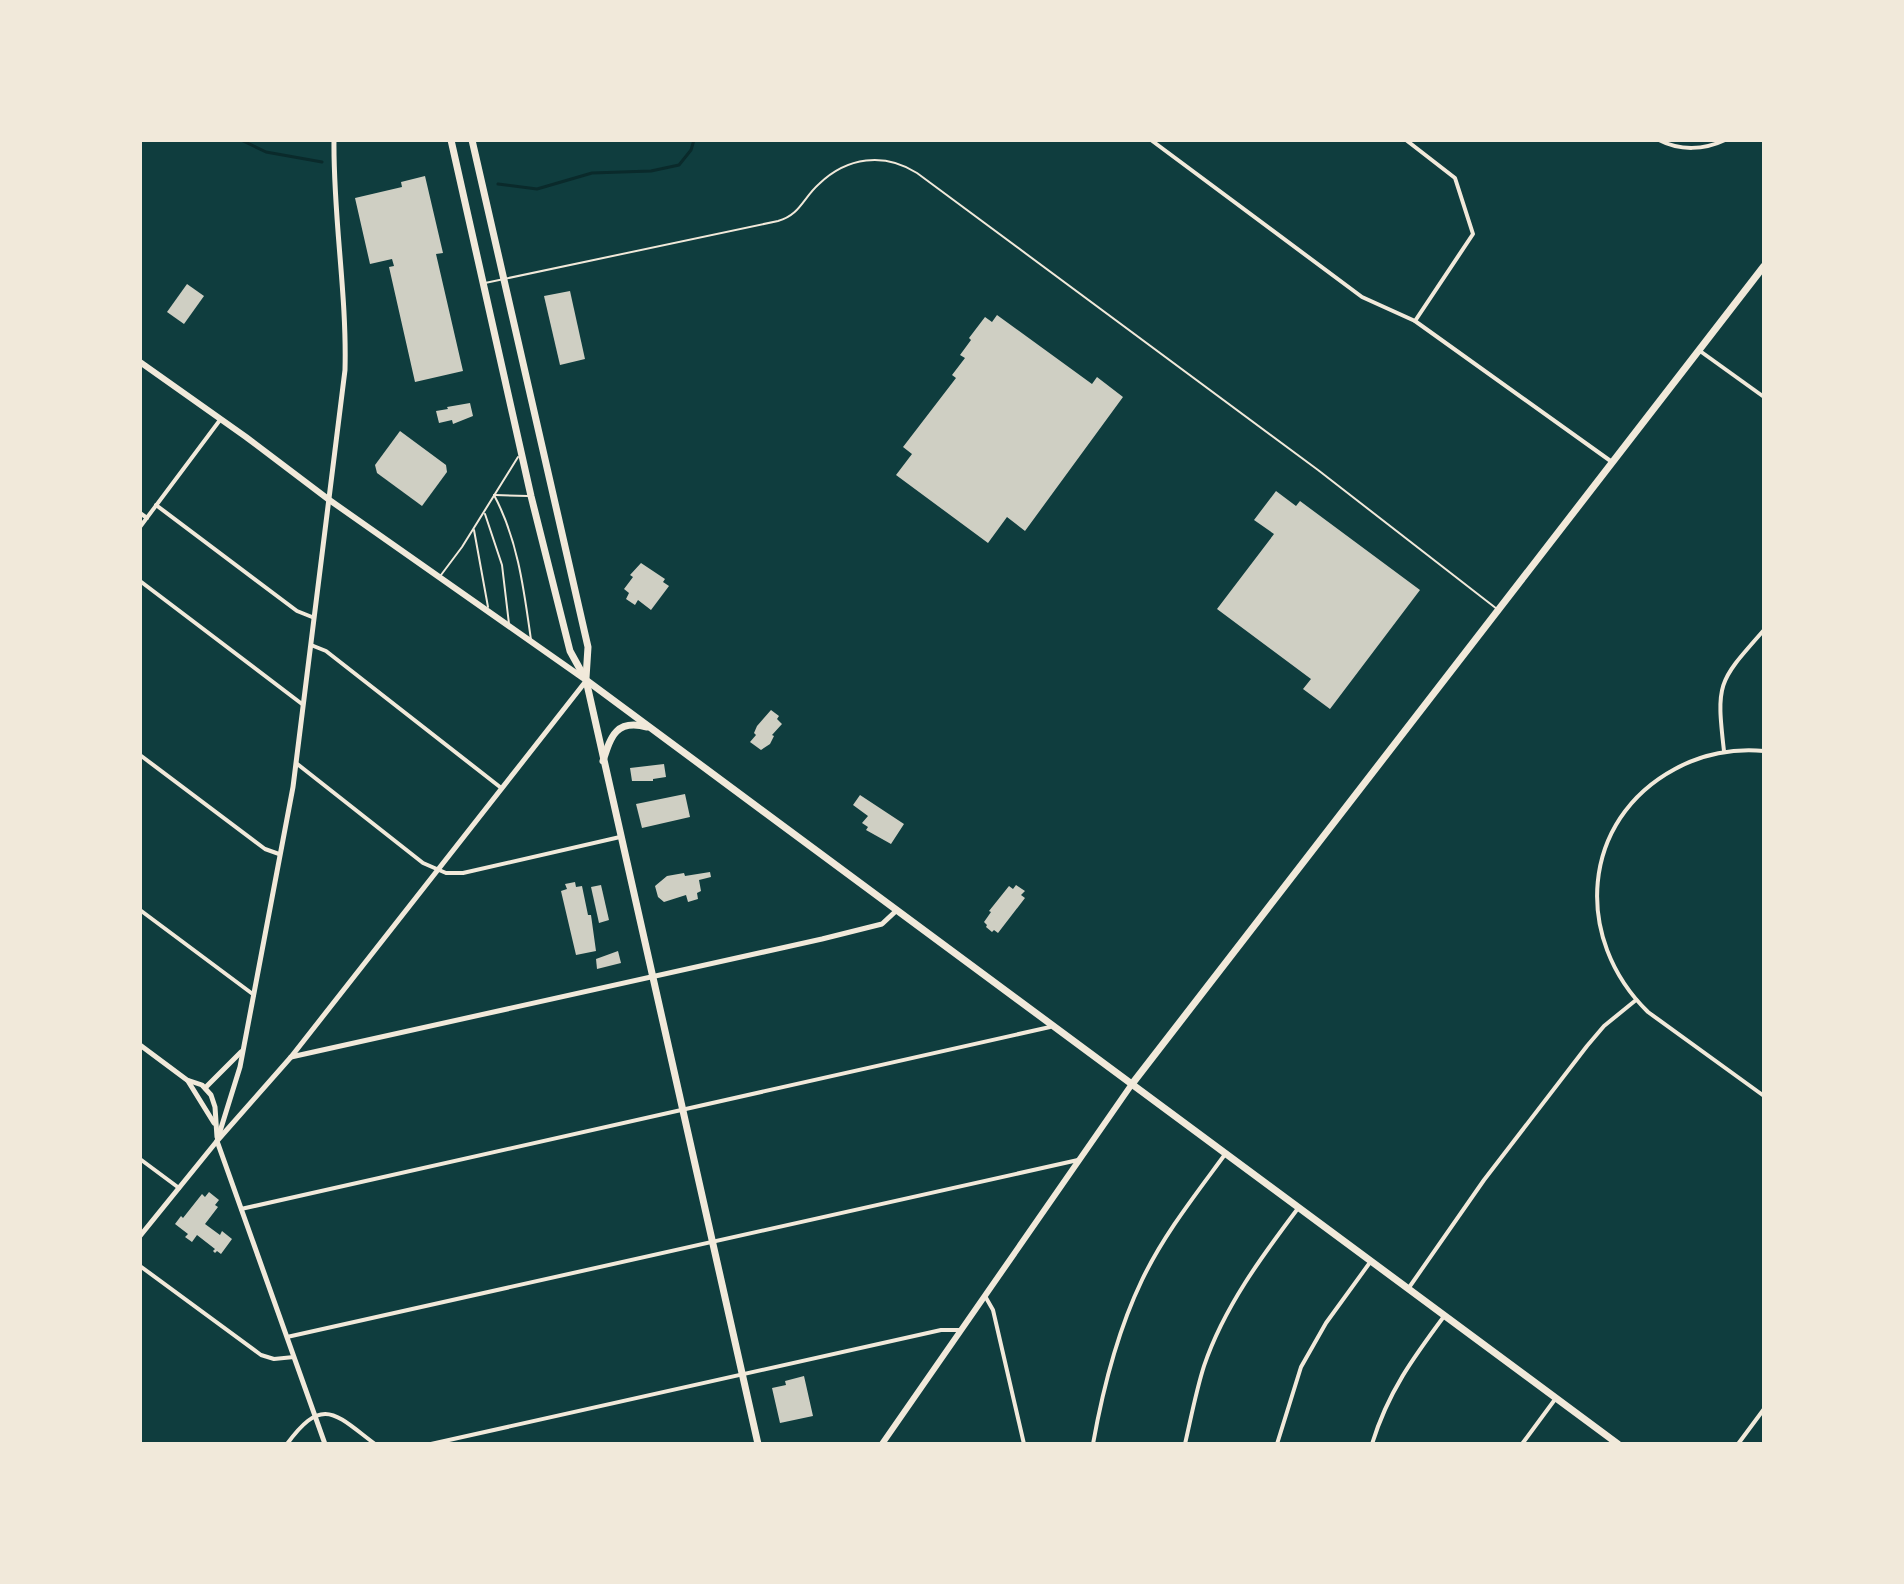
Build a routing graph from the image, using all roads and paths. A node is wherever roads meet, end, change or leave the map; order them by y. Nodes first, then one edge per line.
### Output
1 (334, 140) edge
2 (451, 140) edge
3 (472, 140) edge
4 (1151, 140) edge
5 (1406, 140) edge
6 (1659, 140) edge
7 (1725, 140) edge
8 (1764, 266) edge
9 (505, 279) junction
10 (484, 283) junction
11 (1415, 321) junction
12 (1700, 351) junction
13 (140, 362) edge
14 (1764, 397) edge
15 (221, 419) junction
16 (521, 452) junction
17 (1614, 464) junction
18 (494, 495) junction
19 (531, 496) junction
20 (328, 499) junction
21 (156, 505) junction
22 (485, 512) junction
23 (140, 513) edge
24 (147, 518) junction
25 (140, 527) edge
26 (474, 529) junction
27 (440, 577) junction
28 (140, 581) edge
29 (1498, 610) junction
30 (489, 612) junction
31 (312, 617) junction
32 (509, 626) junction
33 (1764, 630) edge
34 (531, 641) junction
35 (309, 644) junction
36 (586, 680) junction
37 (302, 704) junction
38 (650, 728) junction
39 (1724, 751) junction
40 (1764, 751) edge
41 (140, 755) edge
42 (603, 761) junction
43 (296, 763) junction
44 (500, 787) junction
45 (620, 837) junction
46 (279, 854) junction
47 (436, 870) junction
48 (140, 910) edge
49 (898, 910) junction
50 (652, 977) junction
51 (254, 995) junction
52 (1636, 1000) junction
53 (1054, 1026) junction
54 (140, 1045) edge
55 (243, 1051) junction
56 (291, 1057) junction
57 (187, 1080) junction
58 (1132, 1084) junction
59 (205, 1088) junction
60 (1764, 1096) edge
61 (683, 1110) junction
62 (215, 1124) junction
63 (217, 1141) junction
64 (1226, 1153) junction
65 (140, 1159) edge
66 (1078, 1160) junction
67 (179, 1188) junction
68 (1299, 1207) junction
69 (241, 1209) junction
70 (140, 1236) edge
71 (712, 1243) junction
72 (1371, 1261) junction
73 (140, 1266) edge
74 (1408, 1289) junction
75 (984, 1295) junction
76 (1445, 1315) junction
77 (959, 1330) junction
78 (287, 1337) junction
79 (294, 1357) junction
80 (741, 1375) junction
81 (1556, 1398) junction
82 (1764, 1409) edge
83 (315, 1415) junction
84 (287, 1444) edge
85 (325, 1444) edge
86 (375, 1444) edge
87 (431, 1444) edge
88 (758, 1444) edge
89 (882, 1444) edge
90 (1024, 1444) edge
91 (1093, 1444) edge
92 (1185, 1444) edge
93 (1277, 1444) edge
94 (1372, 1444) edge
95 (1522, 1444) edge
96 (1618, 1444) edge
97 (1738, 1444) edge

1 - 20 street
2 - 10 main road
3 - 9 main road
4 - 11 street
5 - 11 street
6 - 7 street
8 - 12 main road
9 - 10 lane
9 - 29 lane
9 - 36 main road
10 - 16 main road
11 - 17 street
12 - 14 street
12 - 17 main road
13 - 15 main road
15 - 20 main road
15 - 21 street
16 - 18 lane
16 - 19 main road
17 - 29 main road
18 - 19 lane
18 - 22 lane
18 - 34 lane
19 - 36 main road
20 - 27 main road
20 - 31 street
21 - 24 street
21 - 31 street
22 - 26 lane
22 - 32 lane
23 - 24 street
24 - 25 street
26 - 27 lane
26 - 30 lane
27 - 30 main road
28 - 37 street
29 - 58 main road
30 - 32 main road
31 - 35 street
32 - 34 main road
33 - 39 street
34 - 36 main road
35 - 37 street
35 - 44 street
36 - 38 main road
36 - 42 main road
36 - 44 street
37 - 43 street
38 - 42 main road
38 - 49 main road
39 - 40 street
39 - 52 street
41 - 46 street
42 - 45 main road
43 - 46 street
43 - 47 street
44 - 47 street
45 - 47 street
45 - 50 main road
46 - 51 street
47 - 56 street
48 - 51 street
49 - 50 street
49 - 53 main road
50 - 56 street
50 - 61 main road
51 - 55 street
52 - 60 street
52 - 74 street
53 - 58 main road
53 - 61 street
54 - 57 street
55 - 59 street
55 - 63 street
56 - 63 street
57 - 59 street
57 - 62 street
58 - 64 main road
58 - 66 main road
59 - 62 street
61 - 69 street
61 - 71 main road
62 - 63 street
63 - 67 street
63 - 69 street
64 - 68 main road
64 - 91 street
65 - 67 street
66 - 71 street
66 - 75 main road
67 - 70 street
68 - 72 main road
68 - 92 street
69 - 78 street
71 - 78 street
71 - 80 main road
72 - 74 main road
72 - 93 street
73 - 79 street
74 - 76 main road
75 - 77 main road
75 - 90 street
76 - 81 main road
76 - 94 street
77 - 80 street
77 - 89 main road
78 - 79 street
79 - 83 street
80 - 87 street
80 - 88 main road
81 - 95 street
81 - 96 main road
82 - 97 street
83 - 84 street
83 - 85 street
83 - 86 street

